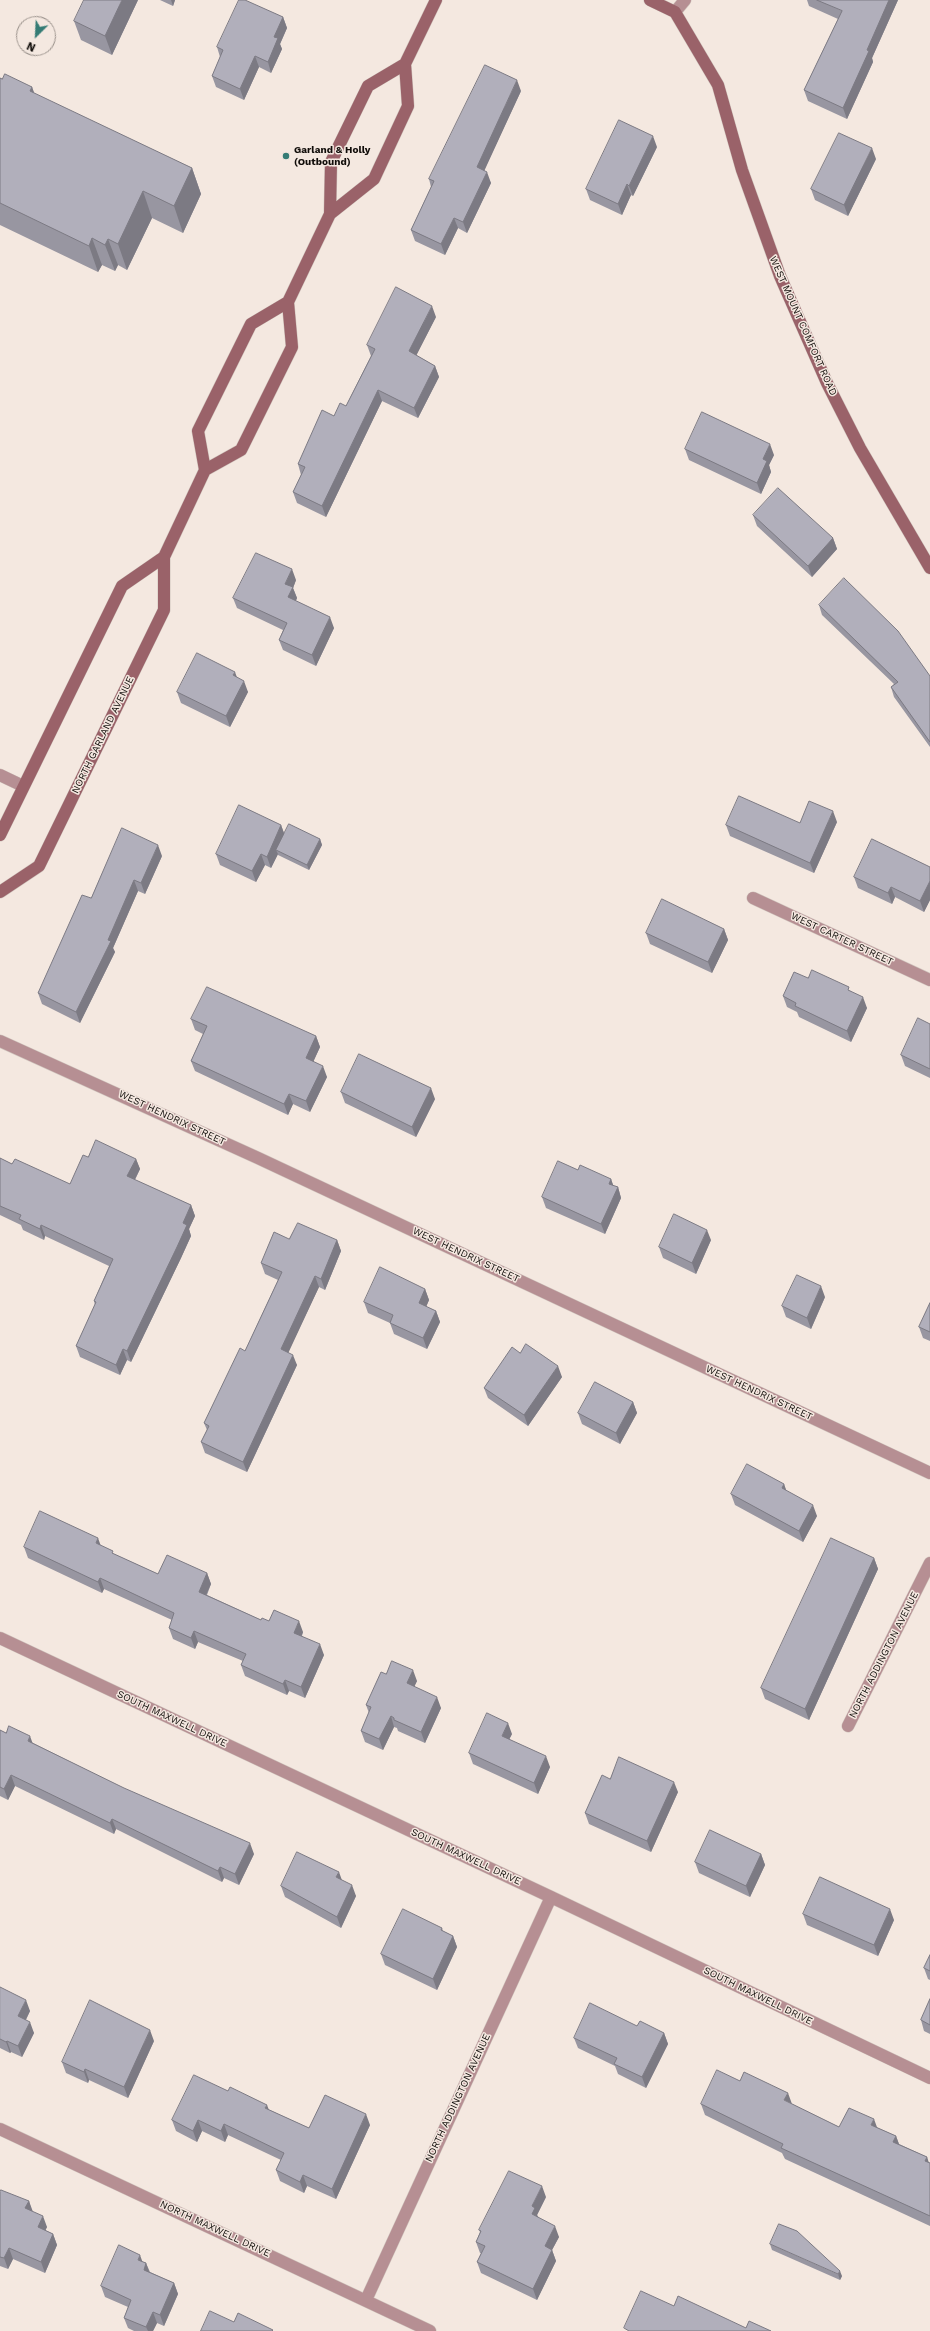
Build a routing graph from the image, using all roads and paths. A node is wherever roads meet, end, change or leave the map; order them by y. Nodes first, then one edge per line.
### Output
1 (436, 0) edge
2 (650, 0) edge
3 (685, 0) edge
4 (676, 12) junction
5 (405, 64) junction
6 (330, 214) junction
7 (288, 302) junction
8 (205, 470) junction
9 (164, 557) junction
10 (930, 568) edge
11 (0, 775) edge
12 (23, 786) junction
13 (0, 835) edge
14 (0, 892) edge
15 (753, 898) dead end
16 (930, 980) edge
17 (0, 1041) edge
18 (930, 1473) edge
19 (930, 1563) edge
20 (0, 1638) edge
21 (848, 1726) dead end
22 (551, 1896) junction
23 (930, 2078) edge
24 (0, 2129) edge
25 (366, 2300) junction
26 (430, 2331) edge

1 - 5 main road
2 - 4 main road
3 - 4 street
4 - 10 main road, WEST MOUNT COMFORT ROAD
5 - 6 main road
5 - 6 main road
6 - 7 main road
7 - 8 main road
7 - 8 main road
8 - 9 main road, NORTH GARLAND AVENUE
9 - 12 main road
9 - 14 main road, NORTH GARLAND AVENUE
11 - 12 street
12 - 13 main road
15 - 16 street, WEST CARTER STREET
17 - 18 street, WEST HENDRIX STREET
19 - 21 street, NORTH ADDINGTON AVENUE
20 - 22 street, SOUTH MAXWELL DRIVE
22 - 23 street, SOUTH MAXWELL DRIVE
22 - 25 street, NORTH ADDINGTON AVENUE
24 - 25 street, NORTH MAXWELL DRIVE
25 - 26 street, NORTH MAXWELL DRIVE

